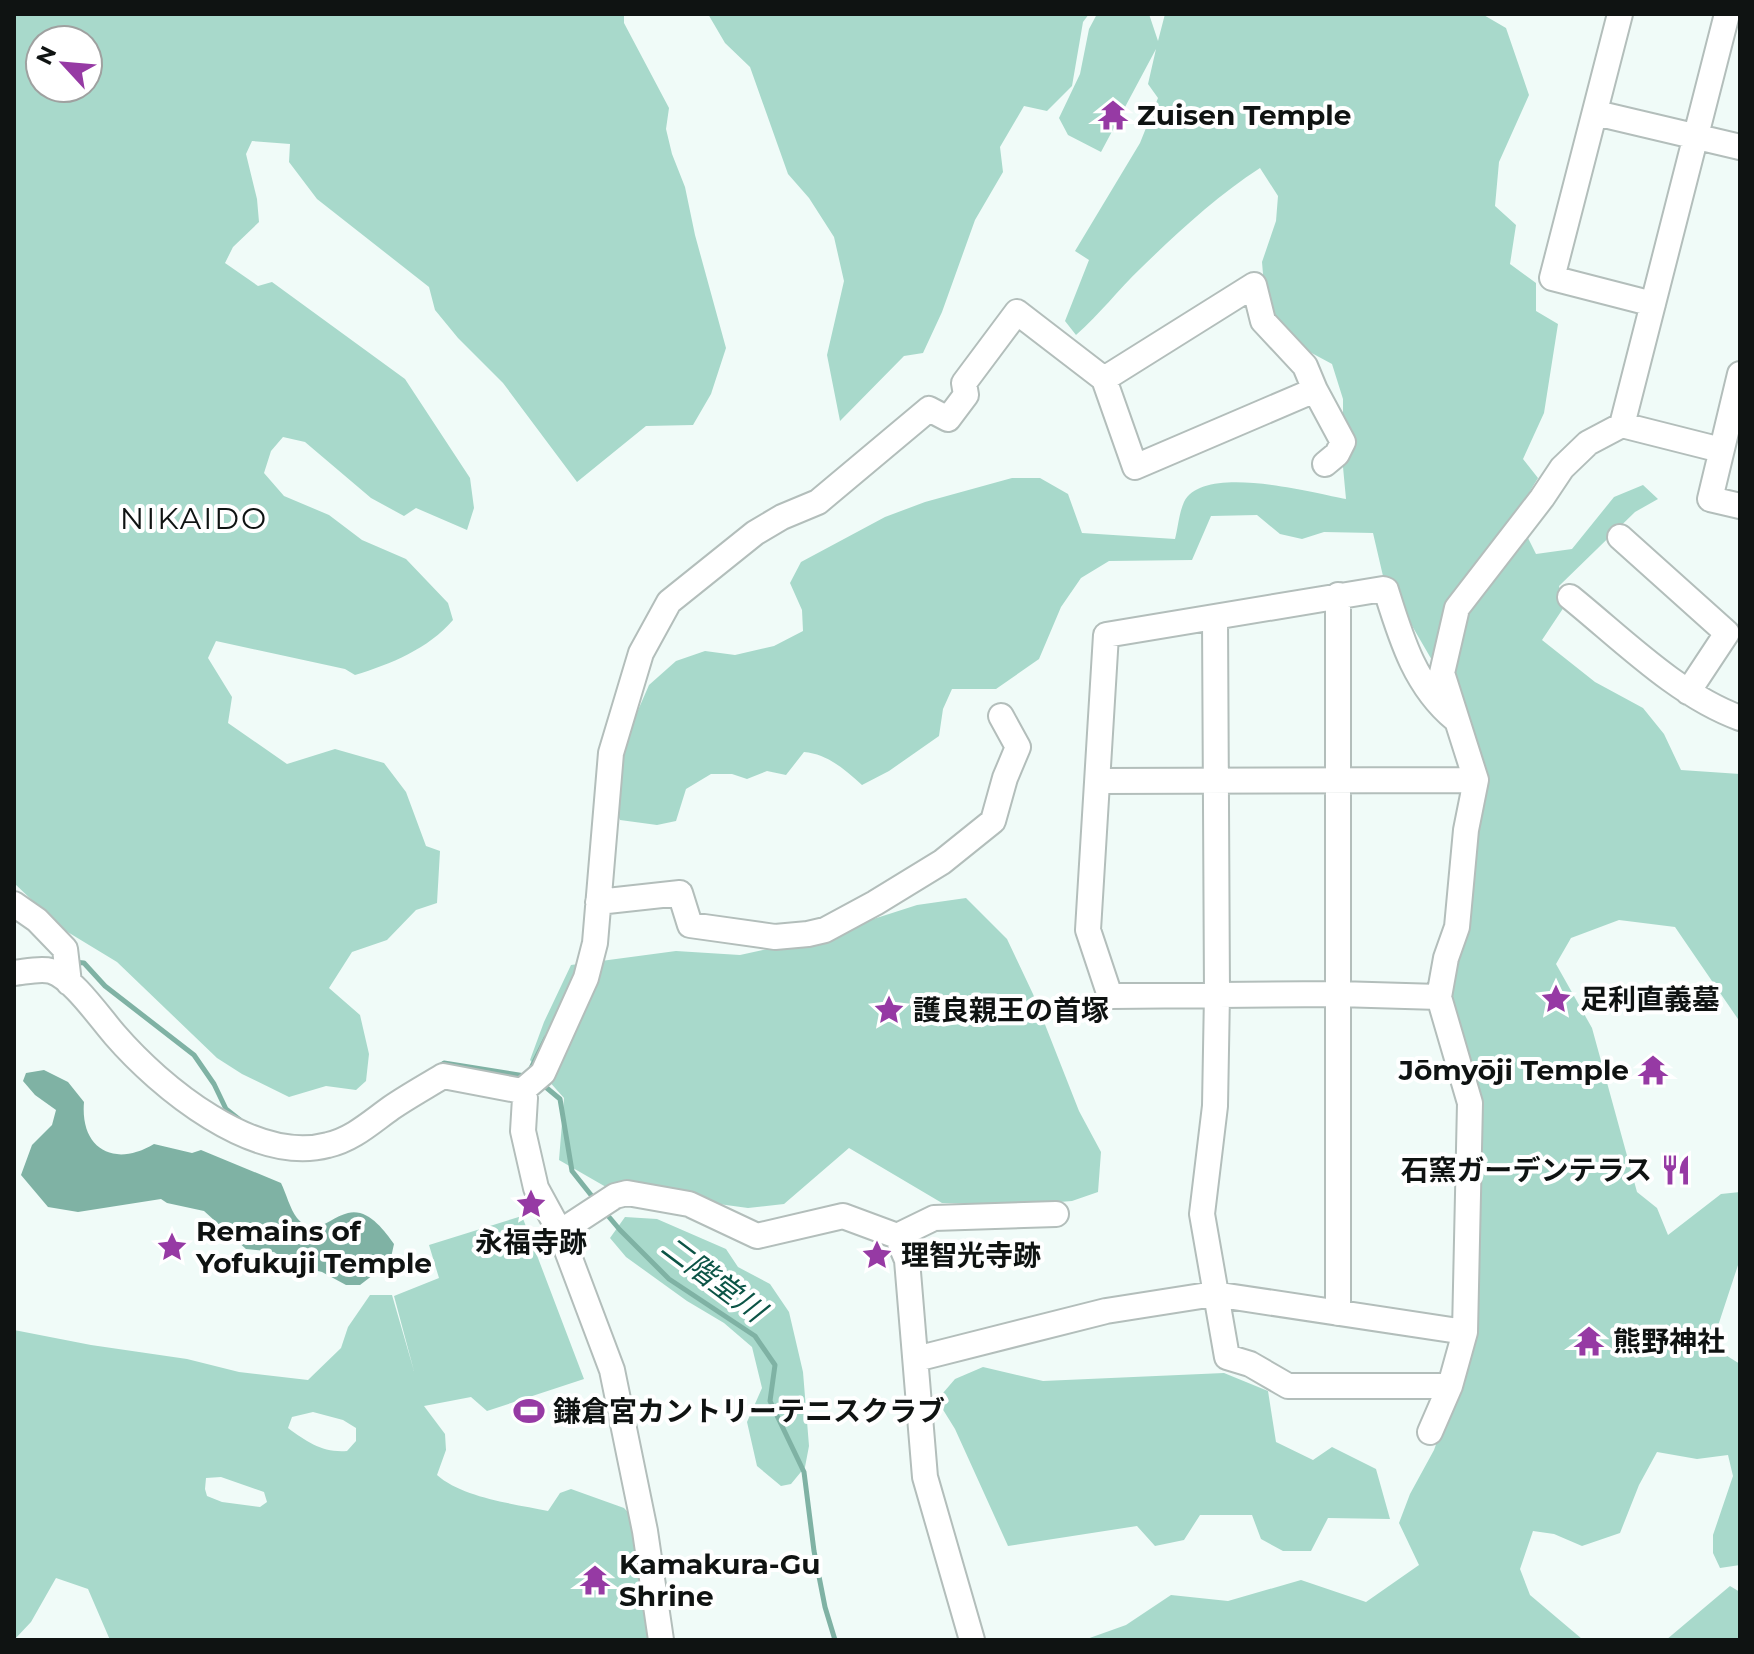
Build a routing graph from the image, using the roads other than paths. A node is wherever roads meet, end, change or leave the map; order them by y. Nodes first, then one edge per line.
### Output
1 (1620, 14) edge
2 (1727, 14) edge
3 (1596, 113) junction
4 (1696, 136) junction
5 (1740, 147) edge
6 (1653, 304) junction
7 (1740, 374) edge
8 (1104, 379) junction
9 (1315, 390) junction
10 (1622, 425) junction
11 (1721, 450) junction
12 (1325, 464) dead end
13 (1740, 506) edge
14 (1620, 537) dead end
15 (1338, 595) junction
16 (1570, 597) dead end
17 (1215, 619) junction
18 (1688, 692) junction
19 (1001, 716) dead end
20 (1740, 718) edge
21 (1457, 721) junction
22 (1476, 780) junction
23 (1098, 781) junction
24 (1216, 781) junction
25 (1339, 781) junction
26 (598, 902) junction
27 (14, 904) edge
28 (14, 973) edge
29 (69, 983) junction
30 (1217, 994) junction
31 (1338, 994) junction
32 (1439, 997) junction
33 (522, 1091) junction
34 (1056, 1214) dead end
35 (560, 1232) junction
36 (897, 1236) junction
37 (1214, 1294) junction
38 (1338, 1313) junction
39 (1465, 1332) junction
40 (916, 1359) junction
41 (1450, 1386) junction
42 (1430, 1432) dead end
43 (661, 1640) edge
44 (972, 1640) edge

1 - 3 street
2 - 4 street
3 - 4 street
3 - 6 street
4 - 5 street
4 - 6 street
6 - 10 street
7 - 11 street
8 - 9 street
8 - 9 street
8 - 26 street
9 - 12 street
10 - 11 street
10 - 21 street
11 - 13 street
14 - 18 street
15 - 17 street
15 - 21 street
15 - 25 street
16 - 18 street
17 - 23 street
17 - 24 street
18 - 20 street
19 - 26 street
21 - 22 street
22 - 25 street
22 - 32 street
23 - 24 street
23 - 30 street
24 - 25 street
24 - 30 street
25 - 31 street
26 - 33 street
27 - 29 street
28 - 29 street
29 - 33 street
30 - 31 street
30 - 37 street
31 - 32 street
31 - 38 street
32 - 39 street
33 - 35 street
34 - 36 street
35 - 36 street
35 - 43 street
36 - 40 street
37 - 38 street
37 - 40 street
37 - 41 street
38 - 39 street
39 - 41 street
40 - 44 street
41 - 42 street

